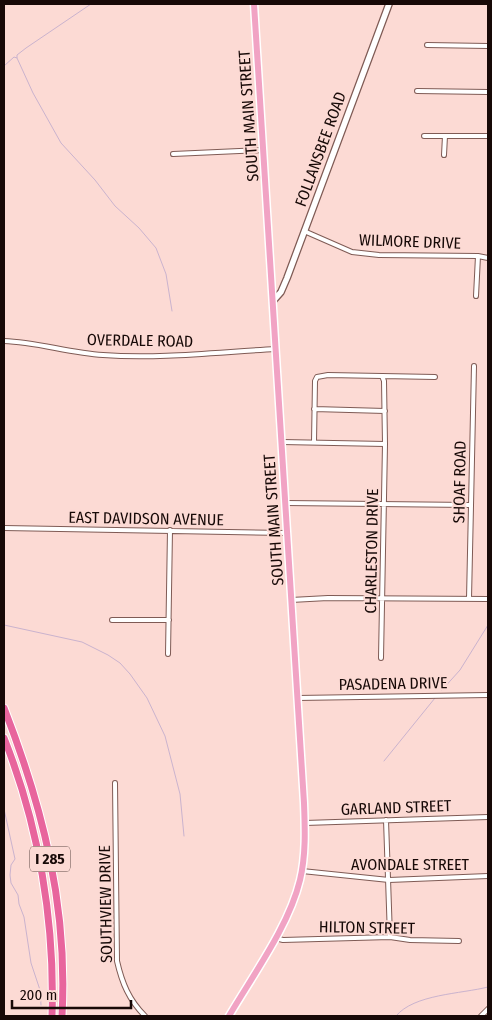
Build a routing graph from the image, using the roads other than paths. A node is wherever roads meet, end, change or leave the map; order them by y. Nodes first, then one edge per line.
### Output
1 (254, 4) edge
2 (390, 4) edge
3 (427, 45) dead end
4 (488, 46) edge
5 (417, 91) dead end
6 (488, 92) edge
7 (424, 136) dead end
8 (445, 136) junction
9 (488, 136) edge
10 (264, 150) junction
11 (173, 154) dead end
12 (444, 155) dead end
13 (304, 231) junction
14 (478, 256) junction
15 (488, 258) edge
16 (476, 296) dead end
17 (273, 301) junction
18 (4, 341) edge
19 (276, 348) junction
20 (474, 366) dead end
21 (382, 376) junction
22 (435, 377) dead end
23 (314, 409) junction
24 (385, 411) junction
25 (282, 442) junction
26 (314, 442) junction
27 (385, 444) junction
28 (286, 503) junction
29 (384, 503) junction
30 (470, 505) junction
31 (4, 528) edge
32 (170, 530) junction
33 (287, 533) junction
34 (382, 598) junction
35 (469, 599) junction
36 (488, 599) edge
37 (292, 600) junction
38 (112, 620) dead end
39 (169, 620) junction
40 (168, 654) dead end
41 (382, 658) dead end
42 (488, 694) edge
43 (298, 698) junction
44 (4, 708) edge
45 (4, 738) edge
46 (115, 783) dead end
47 (488, 817) edge
48 (386, 820) junction
49 (305, 823) junction
50 (302, 871) junction
51 (488, 876) edge
52 (388, 880) junction
53 (390, 937) junction
54 (275, 938) junction
55 (459, 941) dead end
56 (488, 1009) edge
57 (52, 1016) edge
58 (62, 1016) edge
59 (145, 1016) edge
60 (229, 1016) edge
61 (481, 1016) edge

1 - 10 main road, SOUTH MAIN STREET
2 - 13 street, FOLLANSBEE ROAD
3 - 4 street
5 - 6 street
7 - 8 street
8 - 9 street
8 - 12 street
10 - 11 street
10 - 17 main road, SOUTH MAIN STREET
13 - 14 street, WILMORE DRIVE
13 - 17 street, FOLLANSBEE ROAD
14 - 15 street, WILMORE DRIVE
14 - 16 street
17 - 19 main road, SOUTH MAIN STREET
18 - 19 street, OVERDALE ROAD
19 - 25 main road, SOUTH MAIN STREET
20 - 30 street, SHOAF ROAD
21 - 22 street
21 - 23 street
21 - 24 street, CHARLESTON DRIVE
23 - 24 street
23 - 26 street
24 - 27 street, CHARLESTON DRIVE
25 - 26 street
25 - 28 main road, SOUTH MAIN STREET
26 - 27 street
27 - 29 street, CHARLESTON DRIVE
28 - 29 street
28 - 33 main road, SOUTH MAIN STREET
29 - 30 street
29 - 34 street, CHARLESTON DRIVE
30 - 35 street, SHOAF ROAD
31 - 32 street, EAST DAVIDSON AVENUE
32 - 33 street, EAST DAVIDSON AVENUE
32 - 39 street
33 - 37 main road, SOUTH MAIN STREET
34 - 35 street
34 - 37 street
34 - 41 street, CHARLESTON DRIVE
35 - 36 street
37 - 43 main road, SOUTH MAIN STREET
38 - 39 street
39 - 40 street
42 - 43 street, PASADENA DRIVE
43 - 49 main road, SOUTH MAIN STREET
44 - 58 highway, I 285
45 - 57 highway, I 285
46 - 59 street, SOUTHVIEW DRIVE
47 - 48 street, GARLAND STREET
48 - 49 street, GARLAND STREET
48 - 52 street
49 - 50 main road, SOUTH MAIN STREET
50 - 52 street, AVONDALE STREET
50 - 54 main road, SOUTH MAIN STREET
51 - 52 street, AVONDALE STREET
52 - 53 street
53 - 54 street, HILTON STREET
53 - 55 street, HILTON STREET
54 - 60 main road, SOUTH MAIN STREET
56 - 61 street

